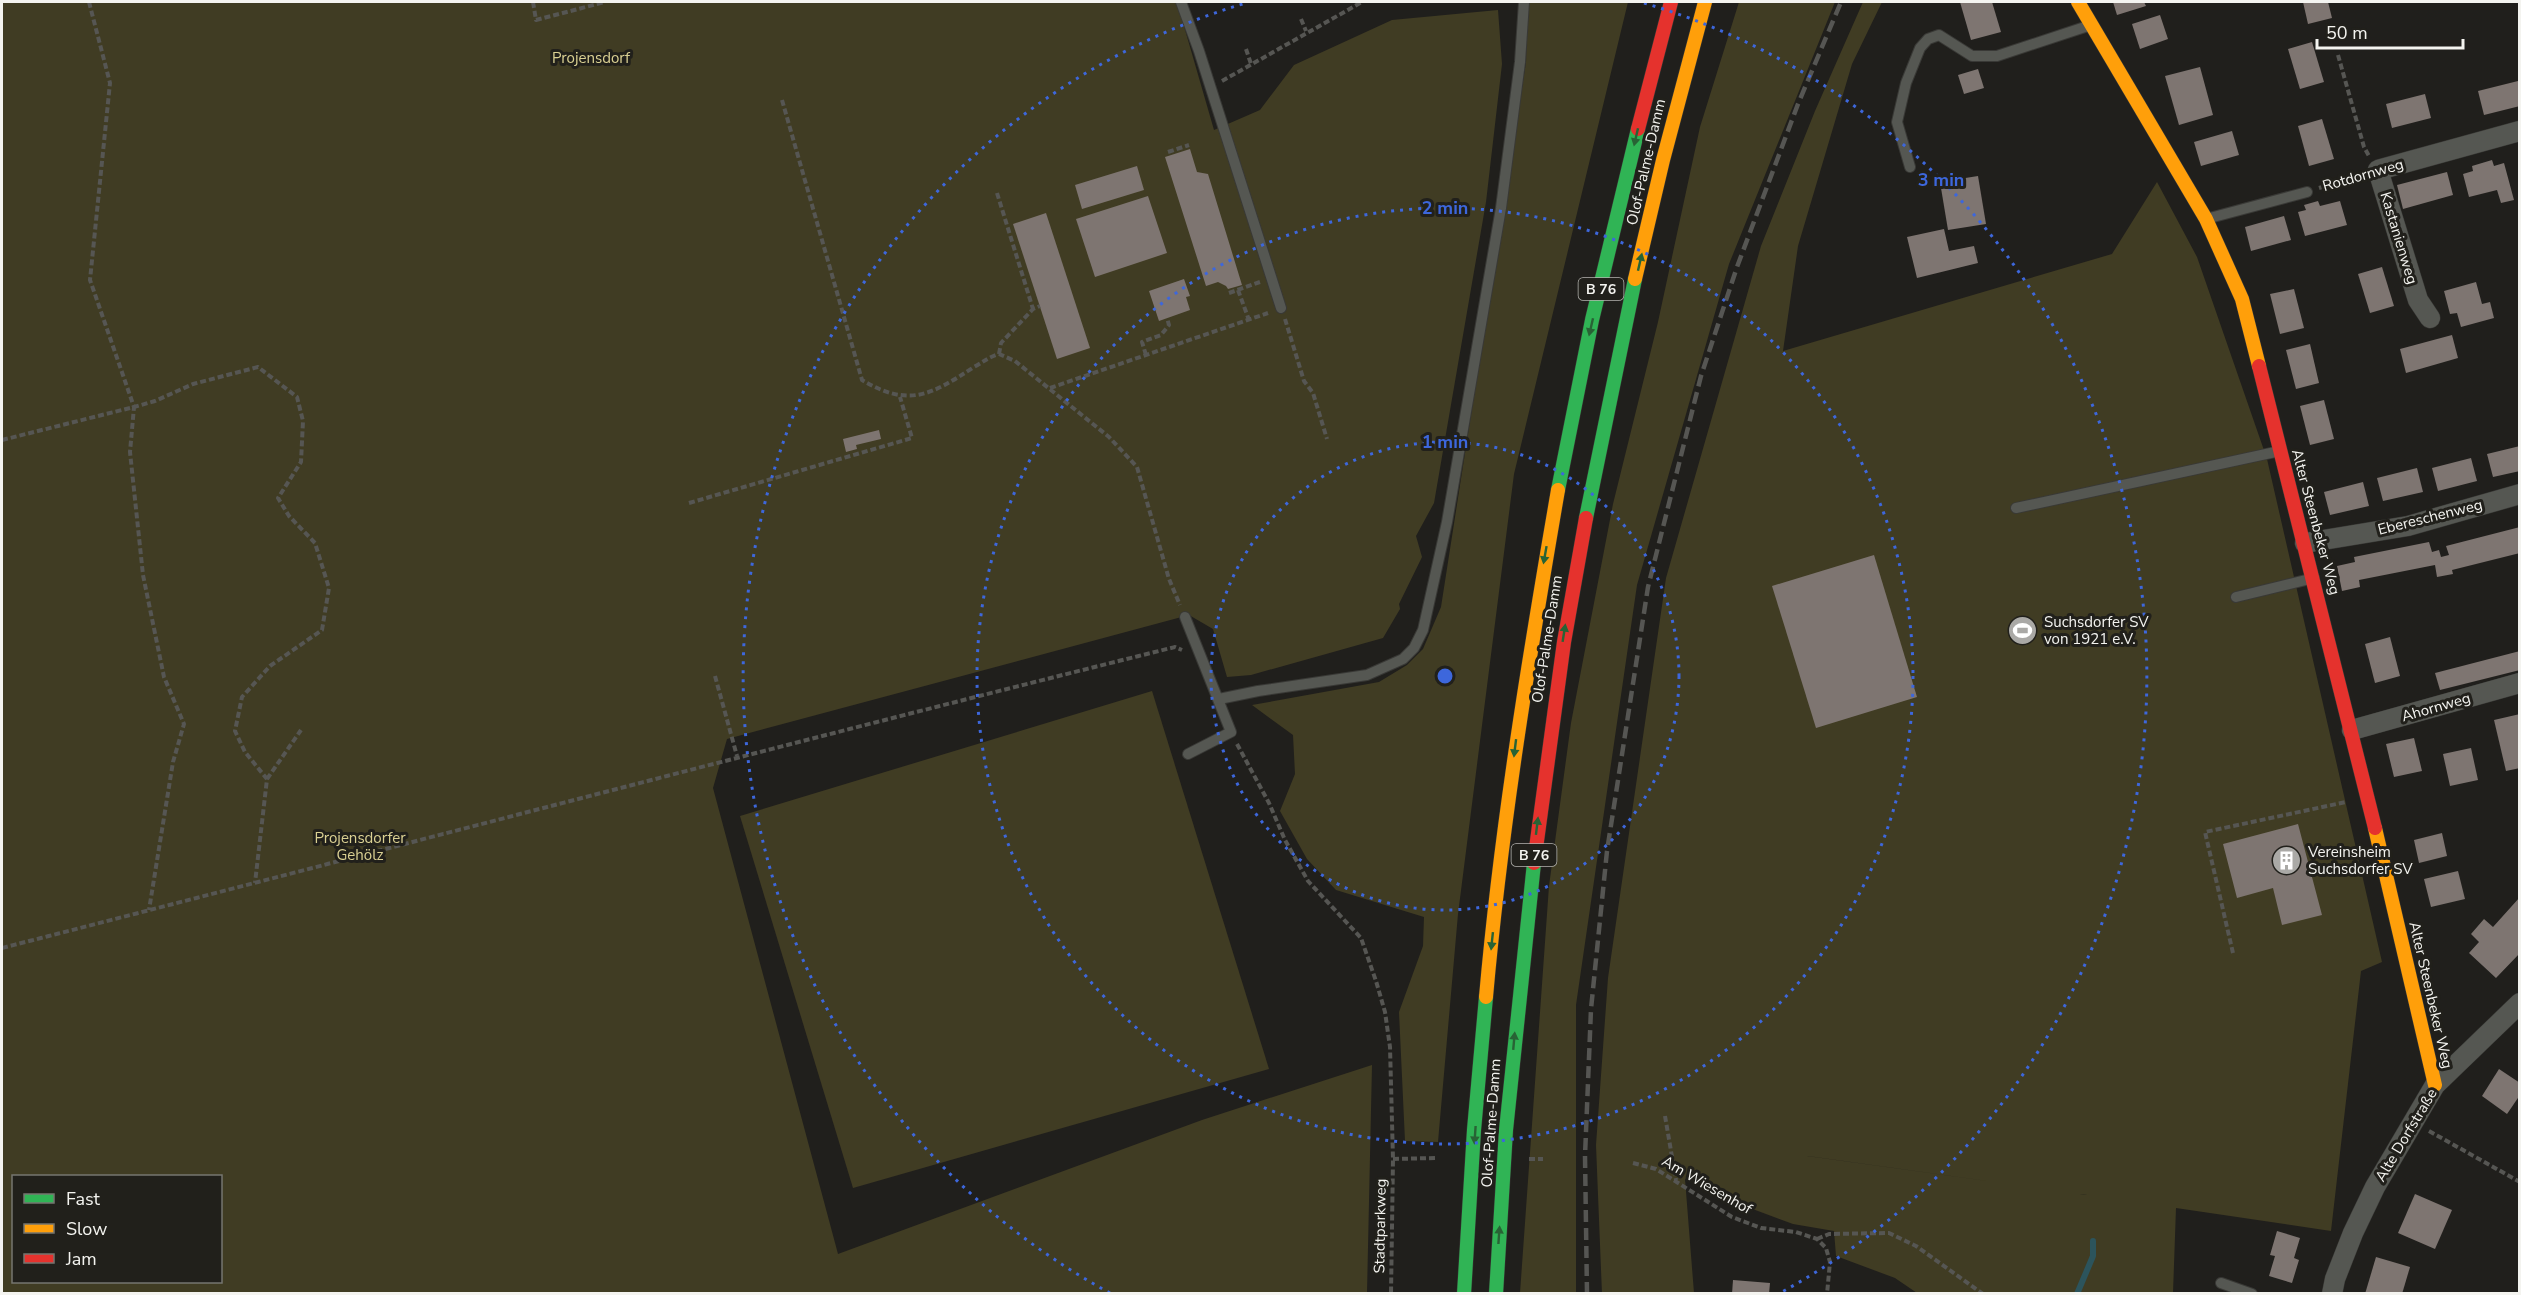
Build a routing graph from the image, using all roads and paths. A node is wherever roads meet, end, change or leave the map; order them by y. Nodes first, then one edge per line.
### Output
1 (89, 2) edge
2 (533, 2) edge
3 (605, 2) edge
4 (1181, 2) edge
5 (1362, 2) edge
6 (1524, 2) edge
7 (1658, 2) edge
8 (1671, 2) edge
9 (1705, 2) edge
10 (1719, 2) edge
11 (2078, 2) edge
12 (1301, 19) dead end
13 (2092, 25) junction
14 (1306, 31) junction
15 (1246, 49) dead end
16 (2338, 55) dead end
17 (1251, 64) junction
18 (1649, 80) junction
19 (1210, 88) junction
20 (1678, 97) junction
21 (782, 100) dead end
22 (2520, 131) edge
23 (1189, 145) dead end
24 (1168, 152) dead end
25 (1910, 168) dead end
26 (2378, 170) junction
27 (2307, 192) joint
28 (997, 193) dead end
29 (2206, 219) junction
30 (1272, 278) junction
31 (1238, 290) junction
32 (1229, 293) dead end
33 (1040, 306) dead end
34 (1281, 308) junction
35 (1033, 309) junction
36 (1167, 318) dead end
37 (2430, 318) dead end
38 (1249, 320) junction
39 (999, 354) junction
40 (1146, 355) junction
41 (1050, 388) junction
42 (900, 397) junction
43 (134, 407) junction
44 (1328, 439) dead end
45 (2, 440) edge
46 (2280, 451) junction
47 (2520, 494) edge
48 (689, 503) dead end
49 (2016, 508) dead end
50 (2305, 543) junction
51 (2314, 578) junction
52 (2236, 597) dead end
53 (1185, 617) joint
54 (1202, 658) junction
55 (715, 676) dead end
56 (2520, 683) edge
57 (1219, 699) junction
58 (301, 730) dead end
59 (2352, 730) junction
60 (1231, 732) junction
61 (1188, 754) dead end
62 (737, 756) junction
63 (267, 779) junction
64 (2367, 797) junction
65 (255, 883) junction
66 (149, 910) junction
67 (2, 948) edge
68 (2233, 954) dead end
69 (2520, 1003) edge
70 (2435, 1085) junction
71 (1665, 1116) dead end
72 (2414, 1122) junction
73 (1436, 1158) dead end
74 (1393, 1159) junction
75 (1525, 1159) dead end
76 (1543, 1159) dead end
77 (1633, 1163) dead end
78 (1676, 1180) junction
79 (2520, 1182) edge
80 (1817, 1239) junction
81 (2221, 1283) dead end
82 (1391, 1293) edge
83 (1464, 1293) edge
84 (1496, 1293) edge
85 (1827, 1293) edge
86 (1983, 1293) edge
87 (2252, 1293) edge
88 (2332, 1293) edge

1 - 43 path
2 - 3 path
4 - 19 lane
5 - 14 path
6 - 57 lane
7 - 18 main road
8 - 18 main road, Olof-Palme-Damm / B 76
9 - 20 main road, Olof-Palme-Damm / B 76
10 - 20 main road
11 - 13 main road, Alter Steenbeker Weg
12 - 14 path
13 - 25 lane
13 - 29 main road, Alter Steenbeker Weg
14 - 17 path
15 - 17 path
16 - 26 path
17 - 19 path
18 -> 83 main road, Olof-Palme-Damm / B 76
19 - 30 lane
84 -> 20 main road, Olof-Palme-Damm / B 76
21 - 42 path
22 - 26 street, Rotdornweg
23 - 24 path
26 - 27 path, Rotdornweg
26 - 37 street, Kastanienweg
27 - 29 lane, Rotdornweg
28 - 35 path
29 - 46 main road, Alter Steenbeker Weg
30 - 31 path
30 - 34 lane
31 - 32 path
31 - 38 path
33 - 35 path
34 - 38 path
34 - 44 path
35 - 39 path
36 - 40 path
38 - 40 path
39 - 41 path
39 - 42 path
40 - 41 path
41 - 53 path
42 - 48 path
43 - 45 path
43 - 63 path
43 - 66 path
46 - 49 lane
46 - 50 main road, Alter Steenbeker Weg
47 - 50 street, Ebereschenweg
50 - 51 main road, Alter Steenbeker Weg
51 - 52 lane
51 - 59 main road, Alter Steenbeker Weg
53 - 54 lane
54 - 57 lane
54 - 62 path
55 - 62 path
56 - 59 street, Ahornweg
57 - 60 lane
58 - 63 path
59 - 64 main road, Alter Steenbeker Weg
60 - 61 lane
60 - 74 path, Stadtparkweg
62 - 65 path
63 - 65 path
64 - 68 path
64 - 70 main road, Alter Steenbeker Weg
65 - 66 path
66 - 67 path
69 - 70 street, Alte Dorfstraße
70 - 72 street, Alte Dorfstraße
71 - 78 path
72 - 79 path
72 - 88 street, Alte Dorfstraße
73 - 74 path
74 - 82 path, Stadtparkweg
75 - 76 path
77 - 78 path, Am Wiesenhof
78 - 80 path, Am Wiesenhof
80 - 85 path
80 - 86 path
81 - 87 lane

